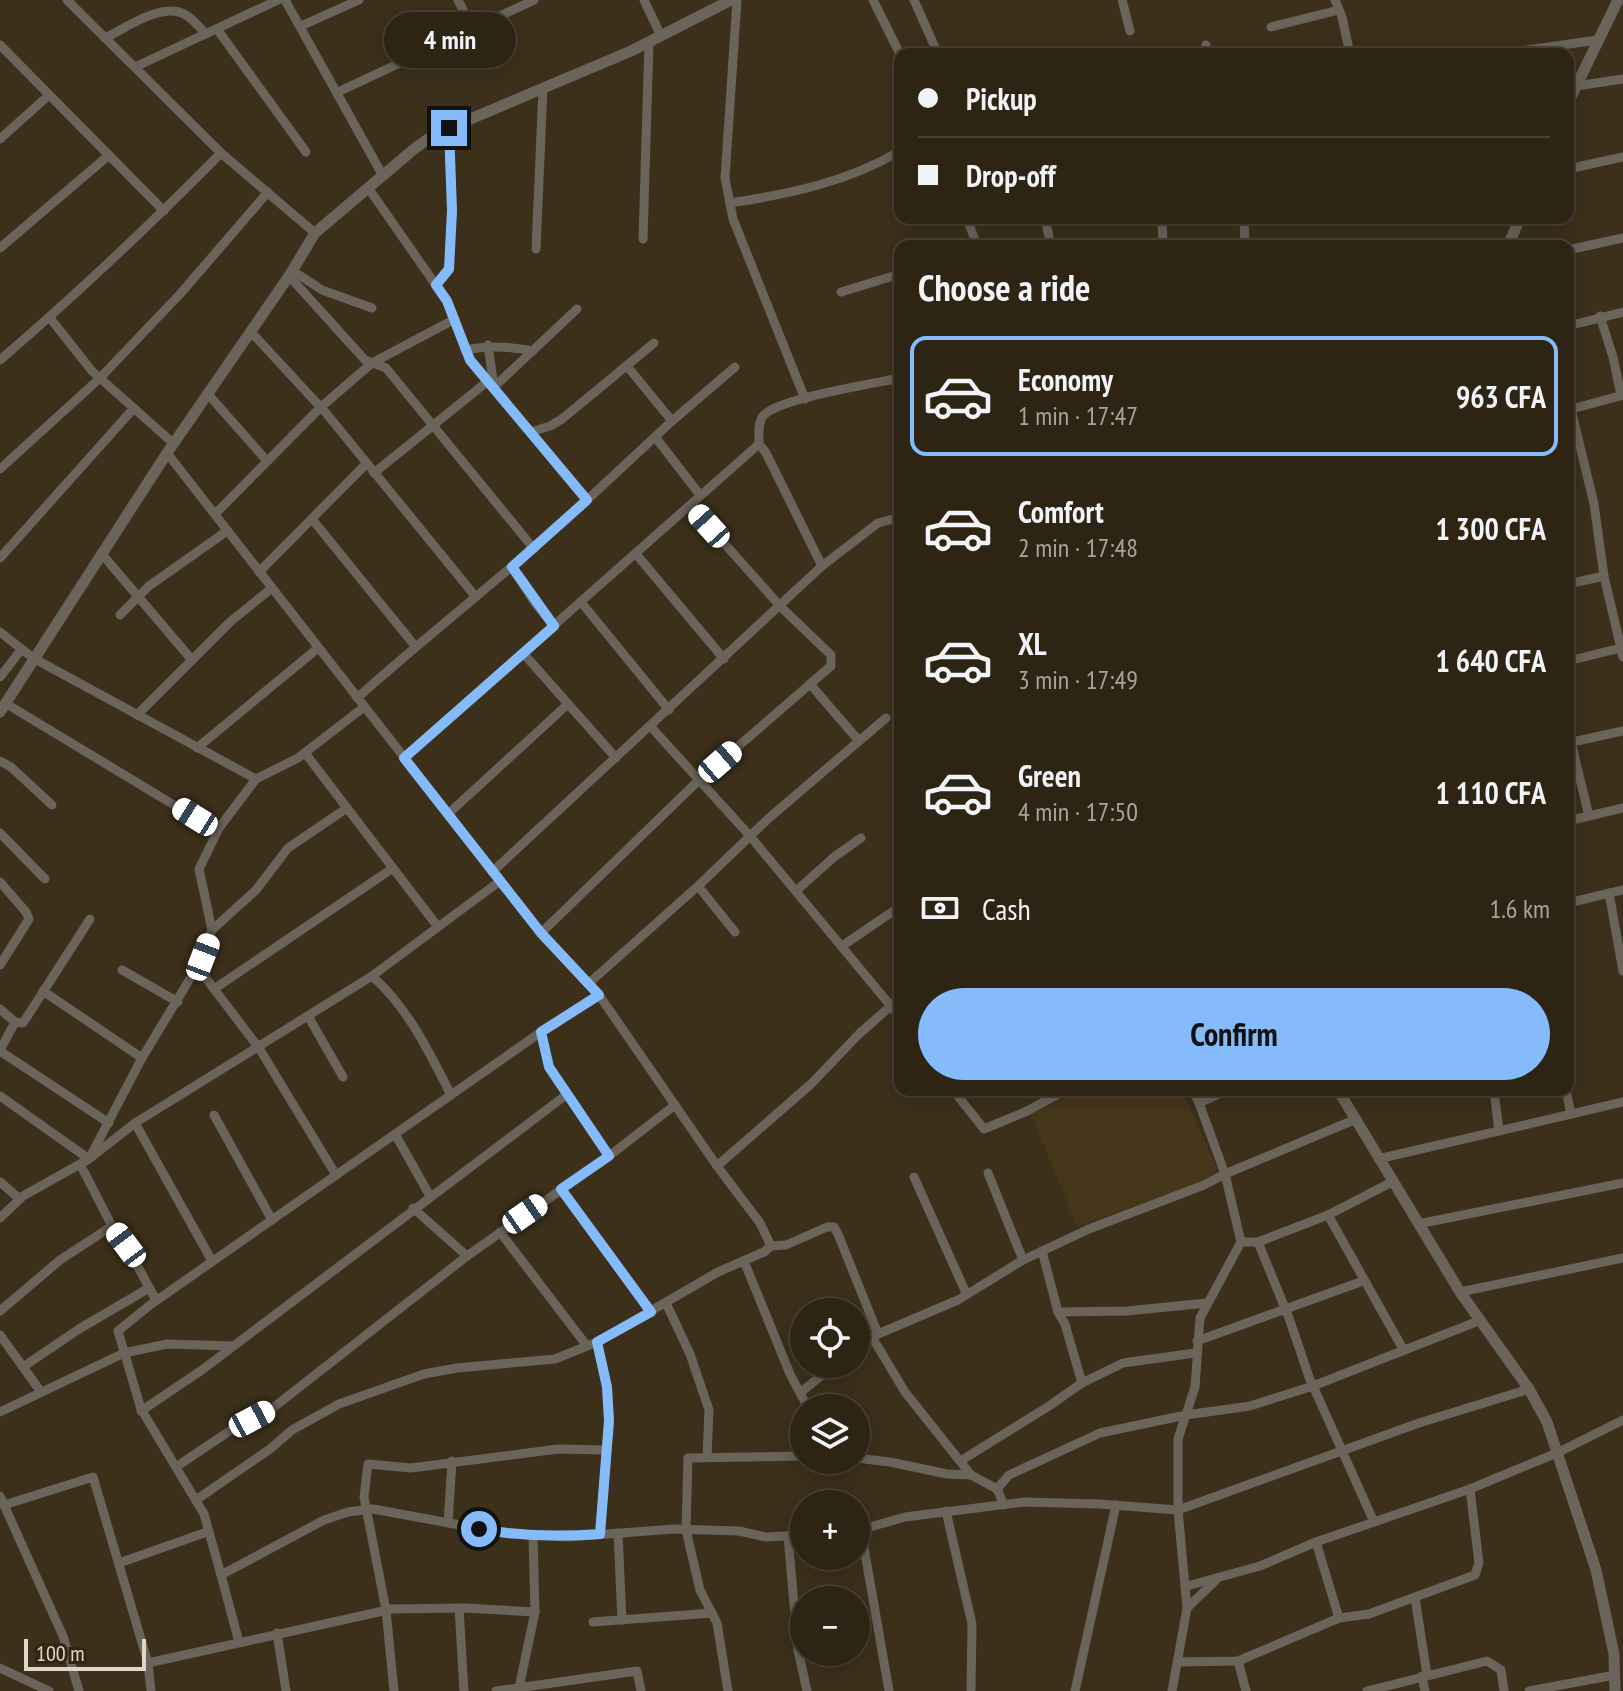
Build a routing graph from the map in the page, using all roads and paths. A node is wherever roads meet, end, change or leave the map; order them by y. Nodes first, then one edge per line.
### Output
1 (67, 0) edge
2 (278, 0) edge
3 (285, 0) edge
4 (359, 0) edge
5 (458, 0) edge
6 (534, 0) edge
7 (644, 0) edge
8 (734, 0) edge
9 (873, 0) edge
10 (914, 0) edge
11 (1122, 0) edge
12 (1335, 0) edge
13 (1618, 0) edge
14 (1339, 10) junction
15 (301, 26) junction
16 (1271, 27) dead end
17 (472, 28) junction
18 (217, 29) junction
19 (1130, 31) dead end
20 (206, 34) junction
21 (661, 36) junction
22 (105, 38) junction
23 (1597, 40) junction
24 (649, 42) junction
25 (0, 45) edge
26 (897, 48) edge
27 (935, 48) edge
28 (1348, 48) edge
29 (1541, 48) edge
30 (135, 67) junction
31 (1623, 79) edge
32 (1576, 86) junction
33 (543, 88) junction
34 (1574, 90) edge
35 (338, 92) junction
36 (49, 95) junction
37 (449, 128) junction
38 (0, 139) edge
39 (306, 152) dead end
40 (221, 153) junction
41 (109, 155) junction
42 (894, 155) edge
43 (1623, 157) edge
44 (1574, 168) edge
45 (383, 176) junction
46 (369, 189) junction
47 (268, 192) junction
48 (730, 203) junction
49 (164, 211) junction
50 (315, 233) junction
51 (1623, 238) edge
52 (643, 239) dead end
53 (0, 248) edge
54 (536, 249) dead end
55 (1574, 249) edge
56 (291, 274) junction
57 (894, 276) edge
58 (436, 285) junction
59 (841, 292) dead end
60 (372, 308) dead end
61 (577, 309) dead end
62 (1623, 312) edge
63 (1600, 316) junction
64 (50, 318) junction
65 (455, 319) junction
66 (1574, 324) edge
67 (251, 332) junction
68 (654, 343) dead end
69 (488, 345) junction
70 (465, 350) junction
71 (533, 351) junction
72 (0, 360) edge
73 (372, 363) junction
74 (627, 366) junction
75 (735, 367) dead end
76 (100, 378) junction
77 (894, 379) edge
78 (491, 384) junction
79 (207, 393) junction
80 (1622, 395) edge
81 (805, 399) junction
82 (321, 407) junction
83 (134, 408) junction
84 (1574, 409) edge
85 (672, 421) junction
86 (433, 426) junction
87 (1574, 426) edge
88 (531, 432) junction
89 (656, 438) junction
90 (759, 444) junction
91 (170, 448) junction
92 (267, 461) junction
93 (366, 464) junction
94 (0, 469) edge
95 (374, 473) junction
96 (700, 495) junction
97 (587, 500) junction
98 (691, 506) junction
99 (215, 514) junction
100 (312, 519) junction
101 (894, 519) edge
102 (227, 531) junction
103 (534, 549) junction
104 (101, 553) junction
105 (636, 554) junction
106 (0, 558) edge
107 (822, 566) junction
108 (512, 567) junction
109 (259, 572) junction
110 (1604, 576) junction
111 (1574, 583) edge
112 (272, 588) junction
113 (139, 596) junction
114 (475, 596) junction
115 (581, 602) junction
116 (781, 607) junction
117 (120, 615) dead end
118 (554, 626) junction
119 (0, 632) edge
120 (415, 646) junction
121 (318, 648) junction
122 (21, 650) junction
123 (523, 653) junction
124 (1622, 653) edge
125 (33, 658) junction
126 (724, 659) junction
127 (192, 660) junction
128 (1574, 660) edge
129 (0, 677) edge
130 (810, 684) junction
131 (357, 698) junction
132 (568, 704) junction
133 (364, 707) junction
134 (3, 708) edge
135 (669, 710) junction
136 (137, 715) junction
137 (886, 718) dead end
138 (651, 727) junction
139 (1623, 731) edge
140 (859, 741) junction
141 (1574, 742) edge
142 (197, 748) junction
143 (305, 753) junction
144 (404, 758) junction
145 (616, 758) junction
146 (1574, 758) edge
147 (0, 761) edge
148 (256, 779) junction
149 (698, 781) junction
150 (52, 805) dead end
151 (347, 808) junction
152 (1623, 808) edge
153 (448, 814) junction
154 (1589, 816) junction
155 (1574, 820) edge
156 (217, 831) junction
157 (0, 833) edge
158 (750, 836) junction
159 (861, 838) dead end
160 (393, 868) junction
161 (492, 872) junction
162 (45, 879) dead end
163 (500, 881) junction
164 (0, 882) edge
165 (698, 886) junction
166 (1623, 890) edge
167 (796, 891) junction
168 (1609, 893) junction
169 (1574, 902) edge
170 (894, 911) edge
171 (90, 919) dead end
172 (438, 927) junction
173 (212, 930) junction
174 (735, 932) dead end
175 (541, 933) junction
176 (842, 946) junction
177 (0, 965) edge
178 (198, 968) junction
179 (122, 970) dead end
180 (1623, 971) edge
181 (372, 976) junction
182 (588, 984) junction
183 (214, 989) junction
184 (43, 991) junction
185 (599, 995) junction
186 (894, 1000) edge
187 (178, 1002) junction
188 (894, 1004) edge
189 (0, 1009) edge
190 (308, 1016) junction
191 (15, 1022) junction
192 (541, 1032) junction
193 (259, 1048) junction
194 (0, 1051) edge
195 (142, 1058) junction
196 (343, 1077) dead end
197 (451, 1095) junction
198 (566, 1095) junction
199 (0, 1096) edge
200 (958, 1096) edge
201 (1046, 1096) edge
202 (1196, 1096) edge
203 (1215, 1096) edge
204 (1341, 1096) edge
205 (1495, 1096) edge
206 (1567, 1096) edge
207 (1623, 1102) edge
208 (1199, 1103) junction
209 (675, 1105) junction
210 (1571, 1114) junction
211 (214, 1115) dead end
212 (1354, 1120) junction
213 (109, 1123) junction
214 (135, 1123) junction
215 (1499, 1131) junction
216 (395, 1134) junction
217 (609, 1156) junction
218 (1378, 1159) junction
219 (85, 1162) junction
220 (717, 1166) junction
221 (988, 1173) dead end
222 (1225, 1174) junction
223 (336, 1175) junction
224 (914, 1177) dead end
225 (0, 1182) edge
226 (1392, 1182) junction
227 (1623, 1183) edge
228 (561, 1189) junction
229 (430, 1196) junction
230 (20, 1199) junction
231 (413, 1208) junction
232 (1328, 1215) junction
233 (0, 1218) edge
234 (272, 1220) junction
235 (1418, 1224) junction
236 (112, 1226) junction
237 (500, 1232) junction
238 (1241, 1242) junction
239 (1258, 1242) junction
240 (771, 1246) junction
241 (1042, 1251) junction
242 (467, 1256) junction
243 (1623, 1258) edge
244 (1023, 1260) junction
245 (212, 1261) junction
246 (744, 1261) junction
247 (1363, 1281) junction
248 (149, 1288) junction
249 (1460, 1292) junction
250 (966, 1293) junction
251 (156, 1300) junction
252 (666, 1303) junction
253 (1207, 1303) junction
254 (1285, 1308) junction
255 (0, 1311) edge
256 (651, 1312) junction
257 (1058, 1312) junction
258 (1481, 1320) junction
259 (0, 1335) edge
260 (875, 1336) junction
261 (870, 1339) edge
262 (1197, 1341) junction
263 (592, 1344) junction
264 (233, 1346) junction
265 (1403, 1349) junction
266 (124, 1353) junction
267 (1195, 1353) junction
268 (23, 1367) junction
269 (818, 1378) edge
270 (1082, 1383) junction
271 (1313, 1386) junction
272 (1529, 1389) junction
273 (41, 1392) junction
274 (801, 1392) joint
275 (141, 1411) junction
276 (0, 1412) edge
277 (1186, 1415) junction
278 (1623, 1420) edge
279 (606, 1450) junction
280 (1341, 1452) junction
281 (1559, 1452) junction
282 (790, 1456) edge
283 (707, 1457) junction
284 (870, 1460) edge
285 (962, 1460) junction
286 (452, 1461) junction
287 (176, 1467) junction
288 (971, 1475) junction
289 (997, 1489) junction
290 (1470, 1489) junction
291 (2, 1500) edge
292 (196, 1500) junction
293 (1004, 1505) junction
294 (1116, 1505) junction
295 (365, 1510) junction
296 (1178, 1510) junction
297 (946, 1511) junction
298 (1374, 1522) junction
299 (448, 1523) junction
300 (870, 1527) edge
301 (686, 1530) junction
302 (207, 1532) junction
303 (618, 1533) junction
304 (600, 1534) junction
305 (533, 1535) junction
306 (788, 1536) joint
307 (1316, 1542) junction
308 (119, 1563) junction
309 (866, 1570) edge
310 (221, 1575) junction
311 (1218, 1578) junction
312 (1187, 1586) junction
313 (1415, 1598) junction
314 (459, 1608) junction
315 (1187, 1608) junction
316 (386, 1610) junction
317 (535, 1612) junction
318 (712, 1613) junction
319 (1339, 1618) junction
320 (622, 1620) junction
321 (593, 1622) dead end
322 (277, 1633) junction
323 (239, 1642) junction
324 (1618, 1654) edge
325 (1238, 1661) junction
326 (1178, 1662) junction
327 (148, 1663) junction
328 (0, 1668) edge
329 (1424, 1675) junction
330 (1615, 1675) junction
331 (519, 1688) junction
332 (49, 1691) edge
333 (79, 1691) edge
334 (151, 1691) edge
335 (286, 1691) edge
336 (394, 1691) edge
337 (464, 1691) edge
338 (496, 1691) edge
339 (641, 1691) edge
340 (728, 1691) edge
341 (807, 1691) edge
342 (889, 1691) edge
343 (971, 1691) edge
344 (1075, 1691) edge
345 (1172, 1691) edge
346 (1246, 1691) edge
347 (1367, 1691) edge
348 (1425, 1691) edge
349 (1504, 1691) edge
350 (1529, 1691) edge
351 (1615, 1691) edge

1 - 22 street
2 - 18 street
3 - 15 street
4 - 15 street
5 - 17 street
6 - 17 street
7 - 21 street
8 - 21 street
8 - 48 street
9 - 26 street
10 - 27 street
11 - 19 street
12 - 14 street
13 - 23 street
14 - 16 street
14 - 28 street
15 - 35 street
17 - 35 street
18 - 20 street
18 - 39 street
20 - 22 street
20 - 30 street
21 - 24 street
22 - 30 street
23 - 29 street
23 - 32 street
24 - 33 street
24 - 52 street
25 - 36 street
30 - 40 street
31 - 32 street
32 - 34 street
33 - 37 street
33 - 54 street
35 - 45 street
36 - 38 street
36 - 41 street
37 - 45 street
37 - 58 street
40 - 47 street
40 - 49 street
41 - 49 street
41 - 53 street
42 - 48 street
43 - 44 street
45 - 46 street
46 - 50 street
46 - 58 street
47 - 50 street
47 - 76 street
48 - 81 street
49 - 64 street
50 - 56 street
51 - 55 street
56 - 60 street
56 - 67 street
56 - 73 street
57 - 59 street
58 - 65 street
61 - 71 street
62 - 63 street
63 - 66 street
63 - 80 street
64 - 72 street
64 - 76 street
65 - 70 street
65 - 73 street
67 - 79 street
67 - 82 street
68 - 74 street
69 - 70 street
69 - 71 street
69 - 78 street
70 - 78 street
71 - 78 street
73 - 82 street
73 - 86 street
74 - 85 street
74 - 88 street
75 - 85 street
76 - 83 street
76 - 94 street
77 - 81 street
78 - 86 street
78 - 88 street
79 - 91 street
79 - 92 street
80 - 84 street
81 - 90 street
82 - 92 street
82 - 93 street
83 - 91 street
83 - 106 street
85 - 89 street
86 - 95 street
86 - 103 street
87 - 110 street
88 - 97 street
89 - 96 street
89 - 97 street
90 - 96 street
90 - 107 street
91 - 99 street
91 - 104 street
92 - 99 street
93 - 95 street
93 - 100 street
95 - 114 street
96 - 98 street
97 - 103 street
98 - 105 street
98 - 116 street
99 - 102 street
100 - 109 street
100 - 120 street
101 - 107 street
102 - 109 street
102 - 113 street
103 - 108 street
104 - 113 street
104 - 125 street
105 - 115 street
105 - 126 street
107 - 116 street
108 - 114 street
108 - 118 street
109 - 112 street
110 - 111 street
110 - 124 street
112 - 121 street
112 - 127 street
113 - 117 street
113 - 127 street
114 - 120 street
115 - 118 street
115 - 135 street
116 - 126 street
116 - 130 street
118 - 123 street
119 - 122 street
120 - 131 street
121 - 131 street
121 - 142 street
122 - 125 street
122 - 129 street
123 - 132 street
123 - 144 street
124 - 128 street
125 - 134 street
125 - 136 street
126 - 135 street
127 - 136 street
130 - 140 street
130 - 149 street
131 - 133 street
132 - 145 street
132 - 153 street
133 - 143 street
133 - 144 street
134 - 156 street
135 - 138 street
136 - 142 street
137 - 140 street
138 - 145 street
138 - 149 street
139 - 141 street
140 - 158 street
142 - 148 street
143 - 148 street
143 - 151 street
144 - 153 street
145 - 161 street
146 - 154 street
147 - 150 street
148 - 156 street
149 - 158 street
149 - 175 street
151 - 160 street
151 - 173 street
152 - 154 street
153 - 161 street
154 - 155 street
156 - 173 street
157 - 162 street
158 - 165 street
158 - 167 street
159 - 167 street
160 - 172 street
160 - 183 street
161 - 163 street
163 - 172 street
163 - 175 street
164 - 177 street
165 - 174 street
165 - 182 street
166 - 168 street
167 - 176 street
168 - 169 street
168 - 180 street
170 - 176 street
171 - 184 street
172 - 181 street
173 - 178 street
175 - 182 street
176 - 186 street
178 - 183 street
178 - 187 street
179 - 187 street
181 - 190 street
181 - 197 street
182 - 185 street
183 - 193 street
184 - 191 street
184 - 195 street
185 - 192 street
185 - 209 street
187 - 195 street
188 - 220 street
189 - 191 street
190 - 193 street
190 - 196 street
191 - 194 street
192 - 197 street
192 - 198 street
193 - 214 street
193 - 223 street
194 - 213 street
195 - 213 street
197 - 216 street
198 - 217 street
198 - 229 street
199 - 219 street
200 - 201 street
202 - 208 street
203 - 208 street
204 - 212 street
205 - 215 street
206 - 210 street
207 - 210 street
208 - 222 street
209 - 217 street
209 - 220 street
210 - 215 street
211 - 234 street
212 - 218 street
212 - 222 street
213 - 219 street
214 - 219 street
214 - 245 street
215 - 218 street
216 - 223 street
216 - 229 street
217 - 228 street
218 - 226 street
219 - 230 street
219 - 236 street
220 - 240 street
221 - 244 street
222 - 238 street
222 - 241 street
223 - 234 street
224 - 250 street
225 - 230 street
226 - 232 street
226 - 235 street
227 - 235 street
228 - 237 street
228 - 256 street
229 - 231 street
230 - 233 street
231 - 242 street
231 - 264 street
232 - 239 street
232 - 247 street
234 - 245 street
235 - 249 street
236 - 248 street
236 - 255 street
237 - 242 street
237 - 263 street
238 - 239 street
238 - 253 street
239 - 254 street
240 - 246 street
240 - 260 street
241 - 244 street
241 - 257 street
242 - 287 street
243 - 249 street
244 - 250 street
245 - 251 street
246 - 252 street
246 - 274 street
247 - 254 street
247 - 265 street
248 - 251 street
248 - 268 street
249 - 258 street
250 - 260 street
251 - 266 street
252 - 256 street
252 - 283 street
253 - 257 street
253 - 262 street
254 - 262 street
254 - 271 street
256 - 263 street
257 - 270 street
258 - 265 street
258 - 272 street
259 - 268 street
260 - 261 street
260 - 285 street
262 - 267 street
263 - 279 street
263 - 292 street
264 - 266 street
264 - 275 street
265 - 271 street
266 - 273 street
266 - 275 street
267 - 270 street
267 - 277 street
268 - 273 street
269 - 274 street
270 - 285 street
271 - 277 street
271 - 280 street
272 - 280 street
272 - 281 street
273 - 276 street
275 - 287 street
277 - 289 street
277 - 296 street
278 - 281 street
279 - 286 street
279 - 304 street
280 - 296 street
280 - 298 street
281 - 290 street
281 - 324 street
282 - 283 street
283 - 301 street
284 - 288 street
285 - 288 street
286 - 295 street
286 - 299 street
287 - 292 street
288 - 289 street
289 - 293 street
290 - 298 street
290 - 313 street
291 - 308 street
291 - 333 street
292 - 302 street
293 - 294 street
293 - 297 street
294 - 296 street
294 - 344 street
295 - 299 street
295 - 310 street
295 - 316 street
296 - 312 street
297 - 300 street
297 - 343 street
298 - 307 street
299 - 305 street
301 - 303 street
301 - 306 street
301 - 318 street
302 - 308 street
302 - 310 street
303 - 304 street
303 - 320 street
304 - 305 street
305 - 317 street
306 - 341 street
307 - 311 street
307 - 319 street
308 - 327 street
309 - 342 street
310 - 323 street
311 - 312 street
311 - 315 street
312 - 315 street
313 - 319 street
313 - 329 street
314 - 316 street
314 - 317 street
314 - 337 street
315 - 326 street
316 - 322 street
316 - 336 street
317 - 331 street
318 - 320 street
318 - 340 street
319 - 325 street
320 - 321 street
322 - 323 street
322 - 335 street
323 - 327 street
324 - 330 street
325 - 326 street
325 - 346 street
326 - 345 street
327 - 334 street
328 - 332 street
329 - 347 street
329 - 348 street
329 - 349 street
330 - 350 street
330 - 351 street
331 - 338 street
331 - 339 street

